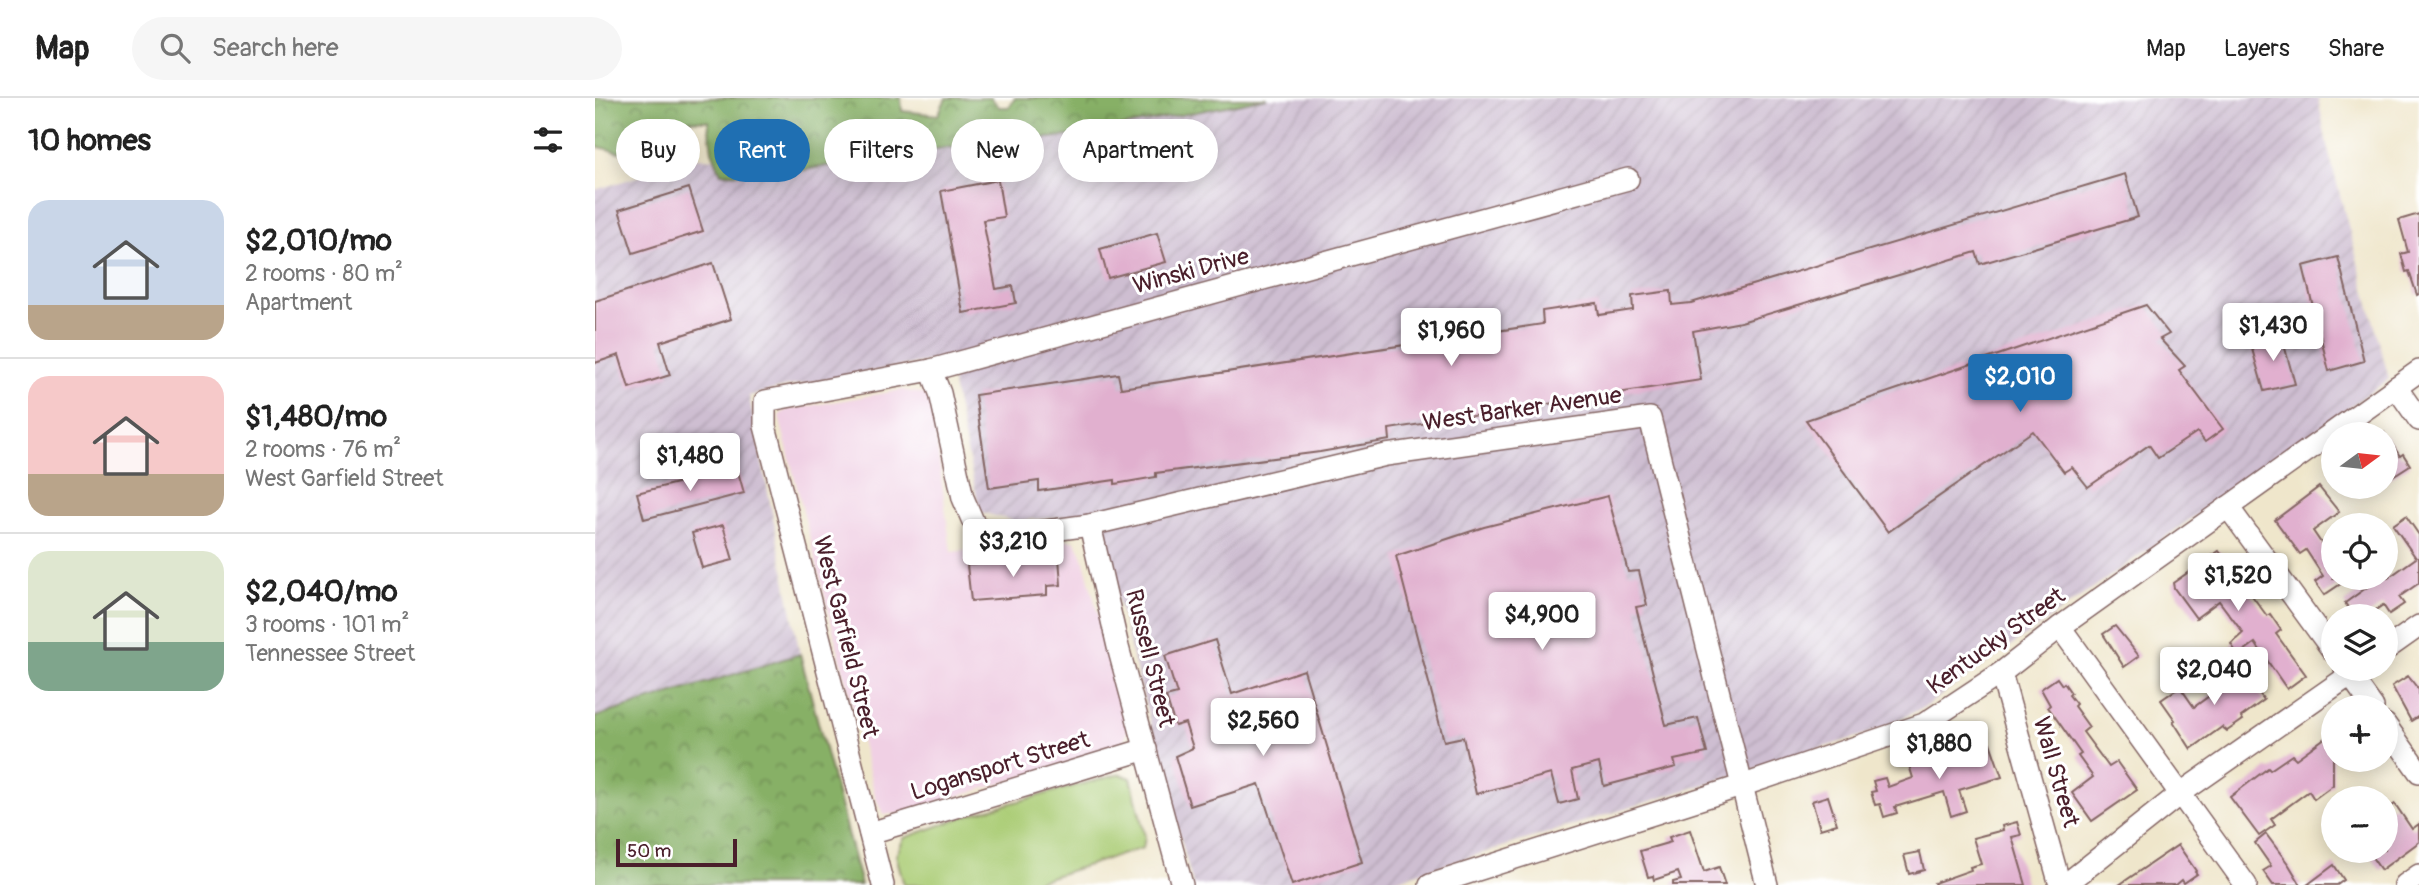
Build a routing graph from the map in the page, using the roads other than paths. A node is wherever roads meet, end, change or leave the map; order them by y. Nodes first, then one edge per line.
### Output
1 (1628, 179) dead end
2 (931, 370) junction
3 (2419, 371) edge
4 (2396, 387) junction
5 (765, 401) joint
6 (2419, 420) edge
7 (2228, 507) junction
8 (1090, 525) junction
9 (2419, 626) edge
10 (2060, 627) junction
11 (2321, 635) edge
12 (2398, 641) edge
13 (2001, 673) junction
14 (2338, 681) edge
15 (2398, 742) edge
16 (1146, 749) junction
17 (2419, 772) edge
18 (1741, 786) junction
19 (2181, 793) junction
20 (870, 833) junction
21 (2419, 875) edge
22 (1476, 878) edge
23 (883, 885) edge
24 (1182, 885) edge
25 (1430, 885) edge
26 (1767, 885) edge
27 (2062, 885) edge
28 (2245, 885) edge
29 (2405, 885) edge

1 - 2 street, Winski Drive
2 - 5 street, Winski Drive
2 - 8 street, West Barker Avenue
3 - 4 street, Kentucky Street
4 - 6 street
4 - 7 street, Kentucky Street
5 - 20 street, West Garfield Street
7 - 10 street, Kentucky Street
7 - 11 street
8 - 16 street, Russell Street
8 - 18 street, West Barker Avenue
9 - 12 street
10 - 13 street, Kentucky Street
10 - 19 street
13 - 18 street, Kentucky Street
13 - 27 street, Wall Street
14 - 19 street
15 - 17 street
16 - 20 street, Logansport Street
16 - 24 street, Russell Street
18 - 22 street, Kentucky Street
18 - 26 street, West Barker Avenue
19 - 27 street
19 - 28 street
20 - 23 street, West Garfield Street
21 - 29 street
22 - 25 street, Kentucky Street

